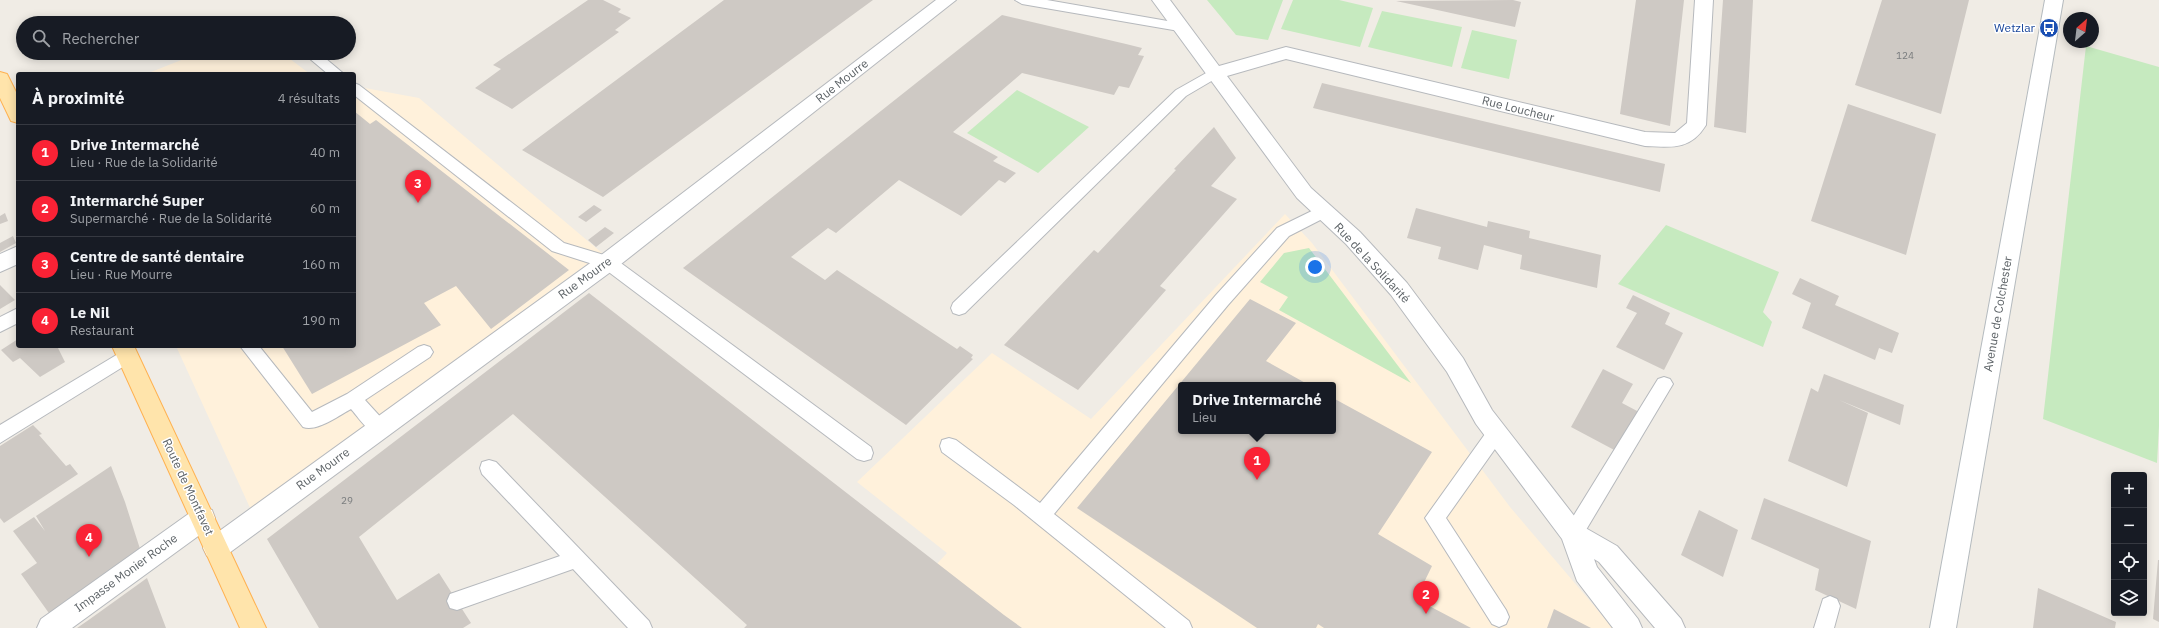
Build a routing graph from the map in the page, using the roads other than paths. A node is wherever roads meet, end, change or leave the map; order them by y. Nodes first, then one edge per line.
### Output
1 (947, 0) edge
2 (1022, 0) edge
3 (1161, 0) edge
4 (1704, 0) edge
5 (2054, 0) edge
6 (1180, 27) junction
7 (319, 60) edge
8 (334, 72) edge
9 (1215, 73) junction
10 (0, 78) edge
11 (356, 90) edge
12 (16, 112) edge
13 (1324, 211) junction
14 (16, 255) edge
15 (608, 262) junction
16 (0, 264) edge
17 (959, 308) dead end
18 (16, 315) edge
19 (0, 325) edge
20 (252, 348) edge
21 (126, 351) edge
22 (424, 352) dead end
23 (1664, 384) dead end
24 (353, 399) junction
25 (1490, 425) junction
26 (380, 428) junction
27 (0, 436) edge
28 (949, 446) dead end
29 (864, 453) dead end
30 (489, 468) dead end
31 (1041, 515) junction
32 (203, 518) junction
33 (1573, 534) junction
34 (216, 548) junction
35 (577, 559) junction
36 (457, 601) dead end
37 (1830, 606) dead end
38 (1498, 617) dead end
39 (50, 628) edge
40 (253, 628) edge
41 (642, 628) edge
42 (1182, 628) edge
43 (1629, 628) edge
44 (1672, 628) edge
45 (1824, 628) edge
46 (1943, 628) edge

1 - 15 street, Rue Mourre
2 - 6 lane
3 - 6 street, Rue de la Solidarité
4 - 9 street, Rue Loucheur
5 - 46 street, Avenue de Colchester
6 - 9 street, Rue de la Solidarité
7 - 8 lane
9 - 13 street, Rue de la Solidarité
9 - 17 lane
10 - 12 main road
11 - 15 lane
13 - 25 street, Rue de la Solidarité
13 - 31 lane
14 - 16 street
15 - 26 street, Rue Mourre
15 - 29 lane
18 - 19 lane
20 - 24 lane
21 - 27 lane
21 - 32 main road, Route de Montfavet
22 - 24 lane
23 - 33 lane
24 - 26 lane
25 - 33 street, Rue de la Solidarité
25 - 38 lane
26 - 34 street, Rue Mourre
28 - 31 lane
30 - 35 lane
31 - 42 lane
32 - 34 main road, Route de Montfavet
32 - 39 street, Impasse Monier Roche
33 - 43 street, Rue de la Solidarité
33 - 44 street, Rue de la Solidarité
34 - 40 main road, Route de Montfavet
35 - 36 lane
35 - 41 lane
37 - 45 lane

